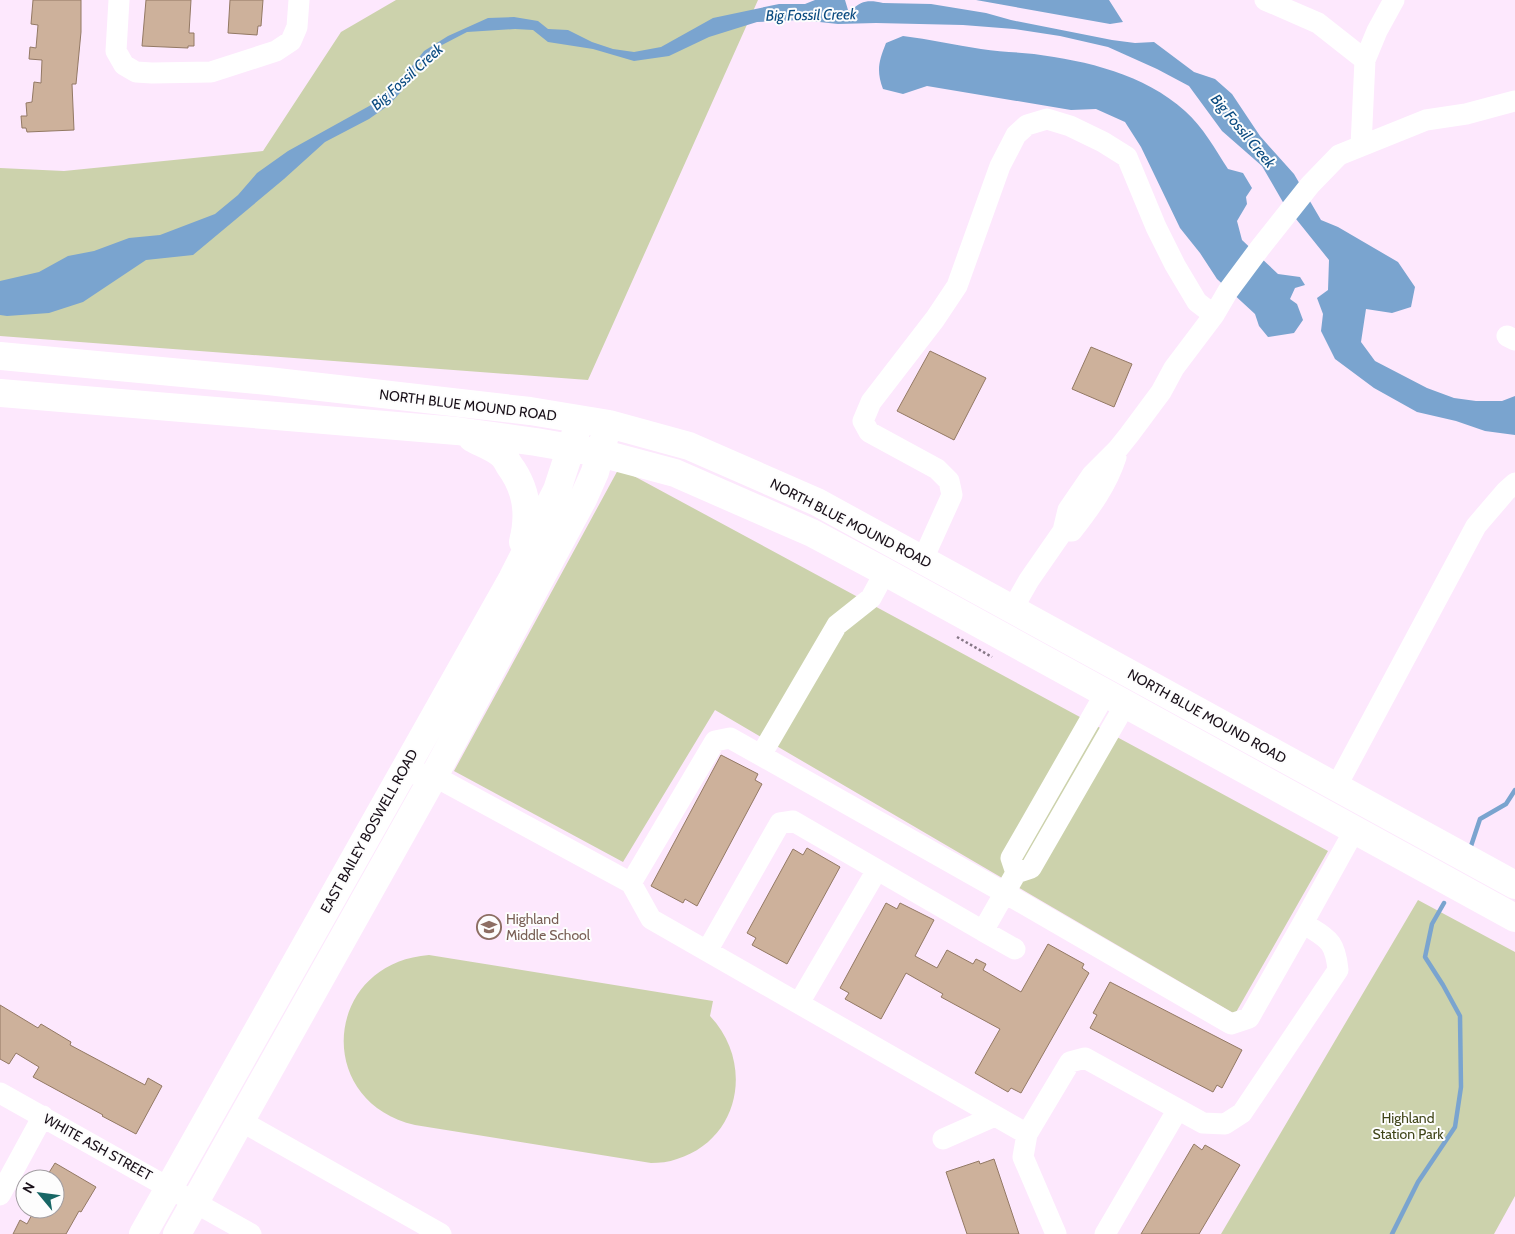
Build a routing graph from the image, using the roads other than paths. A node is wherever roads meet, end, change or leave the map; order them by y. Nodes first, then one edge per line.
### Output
1 (119, 0) edge
2 (299, 0) edge
3 (1265, 0) edge
4 (1394, 0) edge
5 (1365, 60) junction
6 (1515, 101) edge
7 (1361, 146) junction
8 (1214, 315) junction
9 (0, 356) edge
10 (0, 393) edge
11 (579, 420) junction
12 (609, 424) junction
13 (457, 431) junction
14 (572, 447) junction
15 (600, 453) junction
16 (1515, 483) edge
17 (922, 559) junction
18 (885, 572) junction
19 (512, 579) junction
20 (1013, 608) junction
21 (1115, 699) junction
22 (1267, 749) junction
23 (761, 755) junction
24 (400, 776) junction
25 (434, 776) junction
26 (1336, 787) junction
27 (1354, 831) junction
28 (876, 870) junction
29 (1510, 882) edge
30 (631, 883) junction
31 (1005, 893) junction
32 (323, 913) junction
33 (1515, 918) edge
34 (1304, 924) junction
35 (983, 931) junction
36 (1016, 949) dead end
37 (707, 950) junction
38 (799, 1003) junction
39 (264, 1018) junction
40 (293, 1029) junction
41 (0, 1093) edge
42 (1178, 1109) junction
43 (43, 1116) junction
44 (995, 1116) junction
45 (241, 1120) junction
46 (1027, 1134) junction
47 (943, 1139) dead end
48 (169, 1187) junction
49 (0, 1195) edge
50 (195, 1202) junction
51 (143, 1234) edge
52 (177, 1234) edge
53 (251, 1234) edge
54 (441, 1234) edge
55 (1056, 1234) edge
56 (1105, 1234) edge

1 - 2 street
3 - 5 street
4 - 5 street
5 - 7 street
6 - 7 street
7 - 8 street
8 - 17 street
8 - 20 street
9 - 11 main road, NORTH BLUE MOUND ROAD
10 - 13 main road, NORTH BLUE MOUND ROAD
11 - 12 main road, NORTH BLUE MOUND ROAD
11 - 14 main road, EAST BAILEY BOSWELL ROAD
12 - 15 main road
12 - 17 main road, NORTH BLUE MOUND ROAD
13 - 14 main road, NORTH BLUE MOUND ROAD
13 - 19 main road, NORTH BLUE MOUND ROAD
14 - 15 main road, NORTH BLUE MOUND ROAD
14 - 19 main road, EAST BAILEY BOSWELL ROAD
15 - 18 main road, NORTH BLUE MOUND ROAD
15 - 25 main road
16 - 26 street
17 - 20 main road, NORTH BLUE MOUND ROAD
18 - 21 main road, NORTH BLUE MOUND ROAD
18 - 23 street
19 - 24 main road, EAST BAILEY BOSWELL ROAD
20 - 22 main road, NORTH BLUE MOUND ROAD
21 - 22 main road
21 - 27 main road, NORTH BLUE MOUND ROAD
21 - 31 street
22 - 26 main road, NORTH BLUE MOUND ROAD
23 - 30 street
23 - 31 street
24 - 25 street
24 - 32 main road, EAST BAILEY BOSWELL ROAD
25 - 30 street
25 - 40 main road
26 - 29 main road, NORTH BLUE MOUND ROAD
27 - 33 main road, NORTH BLUE MOUND ROAD
27 - 34 street
28 - 35 street
28 - 37 street
28 - 38 street
30 - 37 street
31 - 34 street
31 - 35 street
32 - 39 main road, EAST BAILEY BOSWELL ROAD
32 - 40 main road
34 - 42 street
35 - 36 street
37 - 38 street
38 - 44 street
39 - 45 main road
39 - 48 main road, EAST BAILEY BOSWELL ROAD
40 - 45 main road
41 - 43 street, WHITE ASH STREET
42 - 46 street
42 - 56 street
43 - 48 street, WHITE ASH STREET
43 - 49 street
44 - 46 street
44 - 47 street
45 - 50 main road
45 - 54 street
46 - 55 street
48 - 50 street, WHITE ASH STREET
48 - 51 main road, EAST BAILEY BOSWELL ROAD
50 - 52 main road
50 - 53 street, WHITE ASH STREET

